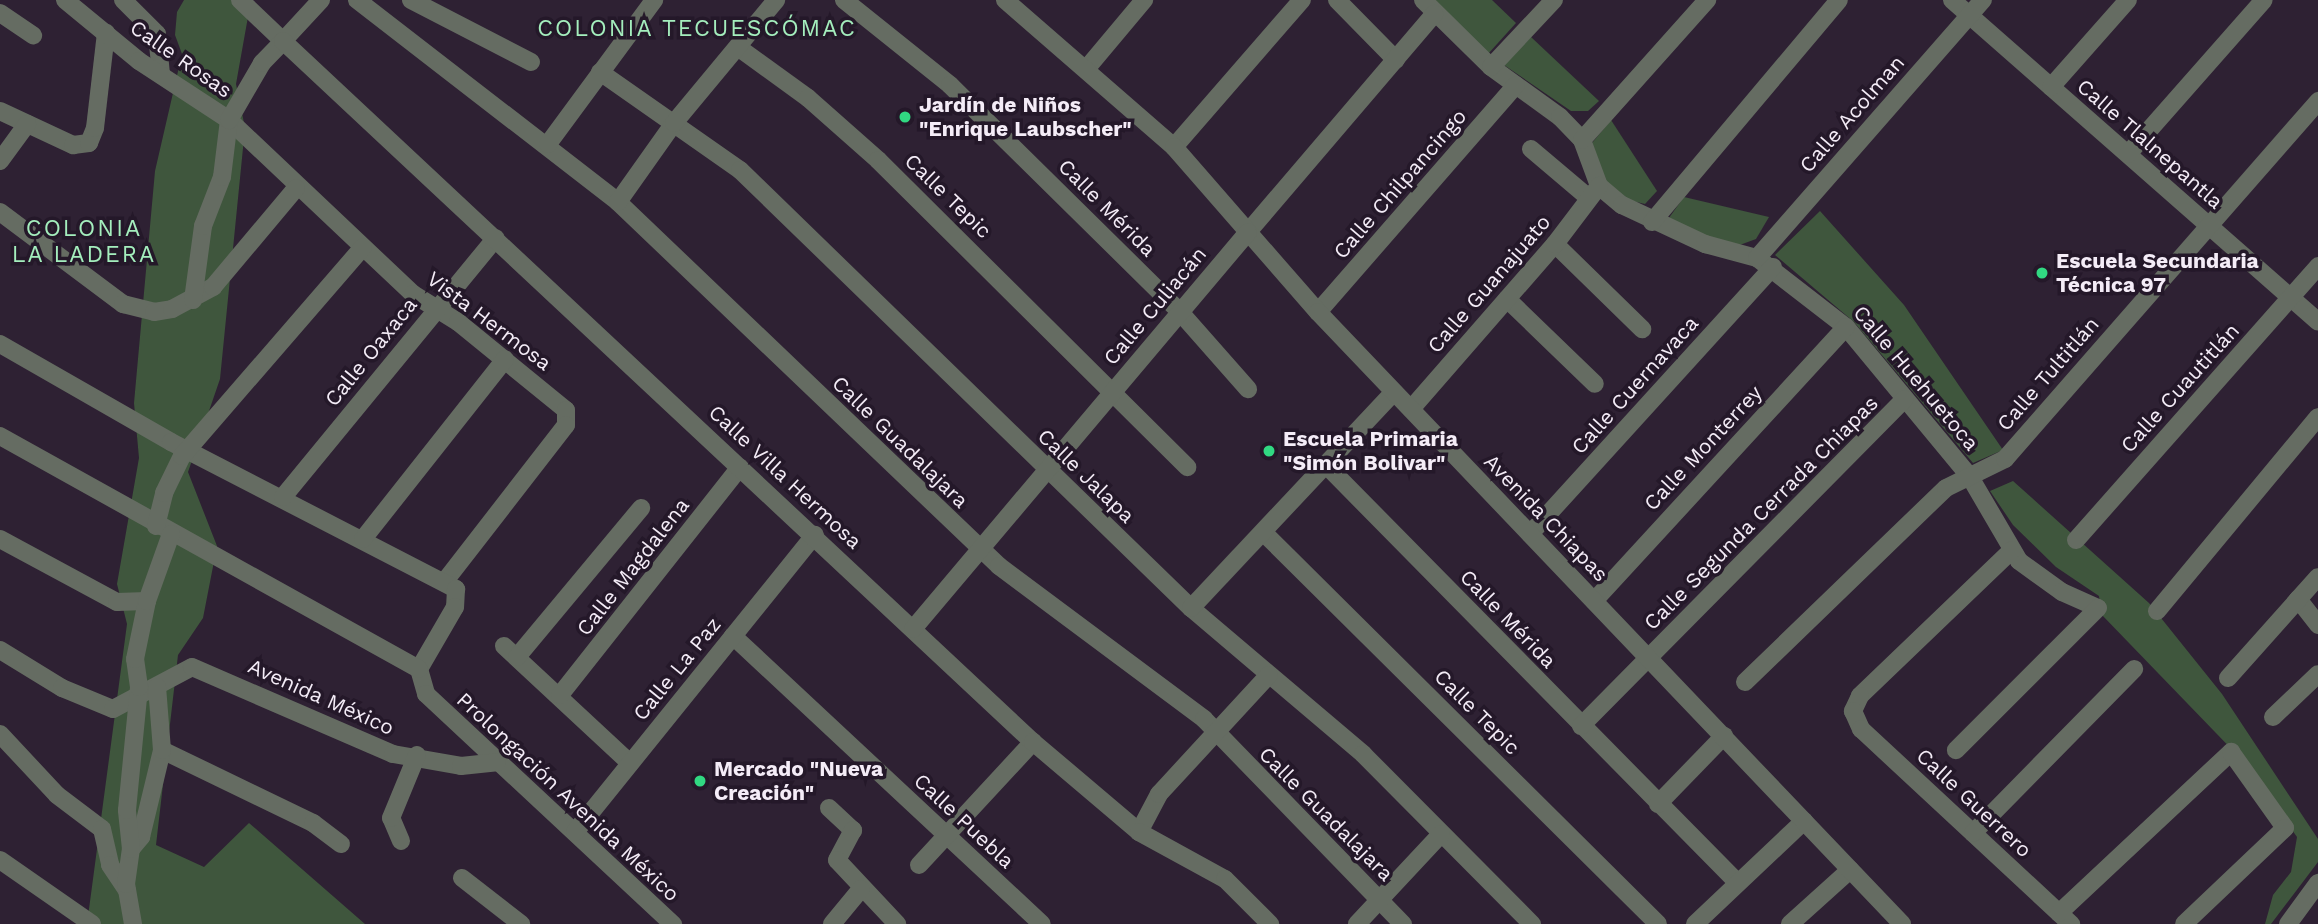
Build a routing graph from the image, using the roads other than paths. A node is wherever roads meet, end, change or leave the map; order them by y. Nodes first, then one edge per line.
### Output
1 (65, 0) edge
2 (123, 0) edge
3 (240, 0) edge
4 (321, 0) edge
5 (357, 0) edge
6 (411, 0) edge
7 (654, 0) edge
8 (776, 0) edge
9 (844, 0) edge
10 (1005, 0) edge
11 (1144, 0) edge
12 (1302, 0) edge
13 (1337, 0) edge
14 (1554, 0) edge
15 (1707, 0) edge
16 (1839, 0) edge
17 (1952, 0) edge
18 (1983, 0) edge
19 (2128, 0) edge
20 (2264, 0) edge
21 (1429, 7) edge
22 (0, 13) edge
23 (1969, 15) junction
24 (106, 33) junction
25 (33, 35) dead end
26 (283, 41) junction
27 (739, 48) junction
28 (1396, 61) junction
29 (531, 62) dead end
30 (1491, 67) junction
31 (1087, 68) junction
32 (600, 72) junction
33 (161, 74) junction
34 (1516, 85) junction
35 (2050, 87) junction
36 (2318, 101) edge
37 (0, 111) edge
38 (229, 120) junction
39 (674, 123) junction
40 (27, 124) junction
41 (1582, 140) junction
42 (548, 144) junction
43 (1174, 148) junction
44 (1531, 149) dead end
45 (2128, 155) junction
46 (0, 161) edge
47 (296, 188) junction
48 (1594, 192) junction
49 (618, 202) junction
50 (0, 212) edge
51 (1651, 222) junction
52 (2208, 225) junction
53 (1248, 232) junction
54 (496, 238) junction
55 (1555, 244) junction
56 (363, 247) junction
57 (1756, 258) junction
58 (2318, 266) edge
59 (1773, 267) junction
60 (2291, 298) junction
61 (1507, 299) junction
62 (193, 300) junction
63 (435, 308) junction
64 (1180, 312) junction
65 (1318, 312) junction
66 (2318, 322) edge
67 (1846, 327) junction
68 (1642, 329) dead end
69 (0, 344) edge
70 (505, 359) junction
71 (1595, 384) dead end
72 (1113, 390) junction
73 (1248, 390) dead end
74 (1394, 391) junction
75 (1905, 399) junction
76 (1411, 409) junction
77 (2318, 417) edge
78 (0, 436) edge
79 (188, 450) junction
80 (1327, 466) junction
81 (740, 467) junction
82 (1187, 467) dead end
83 (1047, 470) junction
84 (1970, 477) junction
85 (283, 497) junction
86 (641, 508) dead end
87 (164, 530) junction
88 (1264, 533) junction
89 (1530, 534) junction
90 (815, 535) junction
91 (363, 538) junction
92 (0, 539) edge
93 (2076, 540) dead end
94 (980, 549) junction
95 (2012, 550) junction
96 (2318, 577) edge
97 (451, 586) junction
98 (2298, 598) junction
99 (146, 601) junction
100 (1594, 601) junction
101 (1191, 608) junction
102 (2157, 611) dead end
103 (2318, 625) edge
104 (913, 629) junction
105 (733, 636) junction
106 (0, 650) edge
107 (1649, 659) junction
108 (419, 669) junction
109 (2134, 669) dead end
110 (2318, 674) edge
111 (1269, 675) junction
112 (2228, 678) dead end
113 (1745, 682) dead end
114 (157, 687) junction
115 (560, 695) junction
116 (138, 698) junction
117 (2273, 717) dead end
118 (1581, 726) junction
119 (1217, 732) junction
120 (0, 734) edge
121 (1724, 736) junction
122 (1032, 742) junction
123 (162, 750) junction
124 (1956, 750) dead end
125 (417, 755) junction
126 (497, 762) junction
127 (631, 763) junction
128 (1658, 804) junction
129 (829, 808) dead end
130 (1804, 821) junction
131 (575, 832) junction
132 (1139, 832) junction
133 (1973, 833) junction
134 (1441, 834) junction
135 (945, 835) junction
136 (401, 841) dead end
137 (341, 844) dead end
138 (131, 849) junction
139 (0, 860) edge
140 (919, 865) dead end
141 (1850, 870) junction
142 (462, 878) dead end
143 (1738, 883) junction
144 (2318, 883) edge
145 (861, 889) junction
146 (127, 890) junction
147 (1379, 899) junction
148 (2065, 919) edge
149 (670, 923) edge
150 (92, 924) edge
151 (134, 924) edge
152 (521, 924) edge
153 (832, 924) edge
154 (897, 924) edge
155 (1042, 924) edge
156 (1270, 924) edge
157 (1357, 924) edge
158 (1403, 924) edge
159 (1532, 924) edge
160 (1658, 924) edge
161 (1695, 924) edge
162 (1790, 924) edge
163 (1902, 924) edge
164 (2183, 924) edge
165 (2288, 924) edge

1 - 24 street, Calle Rosas
2 - 33 street
3 - 26 street, Calle Villa Hermosa
4 - 26 street, Calle Rosas
5 - 42 street, Calle Guadalajara
6 - 29 street
7 - 32 street
8 - 27 street
9 - 64 street, Calle Mérida
10 - 31 street, Avenida Chiapas
11 - 31 street
12 - 43 street
13 - 28 street
14 - 30 street
15 - 41 street
16 - 51 street
17 - 23 street, Calle Tlalnepantla
18 - 23 street, Calle Acolman
19 - 35 street
20 - 45 street
21 - 28 street, Calle Culiacán
21 - 30 street
22 - 25 street
23 - 35 street, Calle Tlalnepantla
23 - 57 street, Calle Acolman
24 - 33 street, Calle Rosas
24 - 40 street
26 - 38 street, Calle Rosas
26 - 54 street, Calle Villa Hermosa
27 - 39 street
27 - 72 street, Calle Tepic
28 - 53 street, Calle Culiacán
30 - 34 street
31 - 43 street, Avenida Chiapas
32 - 39 street, Calle Jalapa
32 - 42 street
33 - 38 street, Calle Rosas
34 - 41 street
34 - 65 street, Calle Chilpancingo
35 - 45 street, Calle Tlalnepantla
36 - 52 street, Calle Tultitlán
37 - 40 street
38 - 47 street, Vista Hermosa
38 - 62 street
39 - 49 street
39 - 83 street, Calle Jalapa
40 - 46 street
41 - 48 street
42 - 49 street, Calle Guadalajara
43 - 53 street, Avenida Chiapas
44 - 48 street, Calle Huehuetoca
45 - 52 street, Calle Tlalnepantla
47 - 56 street, Vista Hermosa
47 - 62 street
48 - 51 street, Calle Huehuetoca
48 - 55 street, Calle Guanajuato
49 - 94 street, Calle Guadalajara
50 - 62 street
51 - 57 street, Calle Huehuetoca
52 - 60 street, Calle Tlalnepantla
52 - 84 street, Calle Tultitlán
53 - 64 street, Calle Culiacán
53 - 65 street, Avenida Chiapas
54 - 63 street, Calle Oaxaca
54 - 81 street, Calle Villa Hermosa
55 - 61 street, Calle Guanajuato
55 - 68 street
56 - 63 street, Vista Hermosa
56 - 79 street
57 - 59 street, Calle Huehuetoca
58 - 60 street, Calle Cuautitlán
59 - 67 street, Calle Huehuetoca
59 - 89 street, Calle Cuernavaca
60 - 66 street, Calle Tlalnepantla
60 - 93 street, Calle Cuautitlán
61 - 71 street
61 - 76 street, Calle Guanajuato
63 - 70 street, Vista Hermosa
63 - 85 street, Calle Oaxaca
64 - 72 street, Calle Culiacán
64 - 73 street, Calle Mérida
65 - 74 street, Avenida Chiapas
67 - 75 street, Calle Huehuetoca
67 - 100 street, Calle Monterrey
69 - 79 street
70 - 91 street
70 - 97 street, Vista Hermosa
72 - 82 street, Calle Tepic
72 - 83 street, Calle Culiacán
74 - 76 street, Avenida Chiapas
74 - 80 street
75 - 84 street, Calle Huehuetoca
75 - 107 street, Calle Segunda Cerrada Chiapas
76 - 89 street, Avenida Chiapas
77 - 102 street
78 - 87 street
79 - 85 street
79 - 87 street
80 - 88 street
80 - 118 street, Calle Mérida
81 - 90 street, Calle Villa Hermosa
81 - 115 street, Calle Magdalena
83 - 94 street, Calle Culiacán
83 - 101 street, Calle Jalapa
84 - 95 street, Calle Huehuetoca
84 - 113 street, Calle Tultitlán
85 - 91 street
86 - 115 street
87 - 99 street
87 - 108 street
88 - 101 street
88 - 160 street, Calle Tepic
89 - 100 street, Avenida Chiapas
90 - 104 street, Calle Villa Hermosa
90 - 105 street, Calle La Paz
91 - 97 street
92 - 99 street
94 - 104 street, Calle Culiacán
94 - 119 street, Calle Guadalajara
95 - 124 street, Calle Huehuetoca
95 - 133 street, Calle Guerrero
96 - 98 street
97 - 108 street
98 - 103 street
98 - 112 street
99 - 116 street
100 - 107 street, Avenida Chiapas
101 - 111 street, Calle Jalapa
104 - 122 street, Calle Villa Hermosa
105 - 127 street, Calle La Paz
105 - 135 street, Calle Puebla
106 - 116 street, Avenida México
107 - 118 street, Calle Segunda Cerrada Chiapas
107 - 121 street, Avenida Chiapas
108 - 126 street, Prolongación Avenida México
109 - 133 street
110 - 117 street
111 - 119 street
111 - 134 street, Calle Jalapa
114 - 116 street, Avenida México
114 - 123 street
114 - 125 street, Avenida México
115 - 127 street
116 - 138 street
118 - 128 street, Calle Mérida
119 - 132 street
119 - 147 street, Calle Guadalajara
120 - 146 street
121 - 128 street
121 - 130 street, Avenida Chiapas
122 - 132 street, Calle Villa Hermosa
122 - 135 street
123 - 137 street
123 - 138 street
125 - 126 street, Avenida México
125 - 136 street
126 - 131 street, Prolongación Avenida México
127 - 131 street, Calle La Paz
128 - 143 street, Calle Mérida
129 - 145 street
130 - 141 street, Avenida Chiapas
130 - 143 street
131 - 149 street, Prolongación Avenida México
132 - 156 street, Calle Villa Hermosa
133 - 148 street, Calle Guerrero
134 - 147 street
134 - 159 street, Calle Jalapa
135 - 140 street
135 - 155 street, Calle Puebla
138 - 146 street
139 - 150 street
141 - 162 street
141 - 163 street, Avenida Chiapas
142 - 152 street
143 - 161 street
144 - 165 street
145 - 153 street
145 - 154 street
146 - 151 street
147 - 157 street
147 - 158 street, Calle Guadalajara
148 - 164 street

